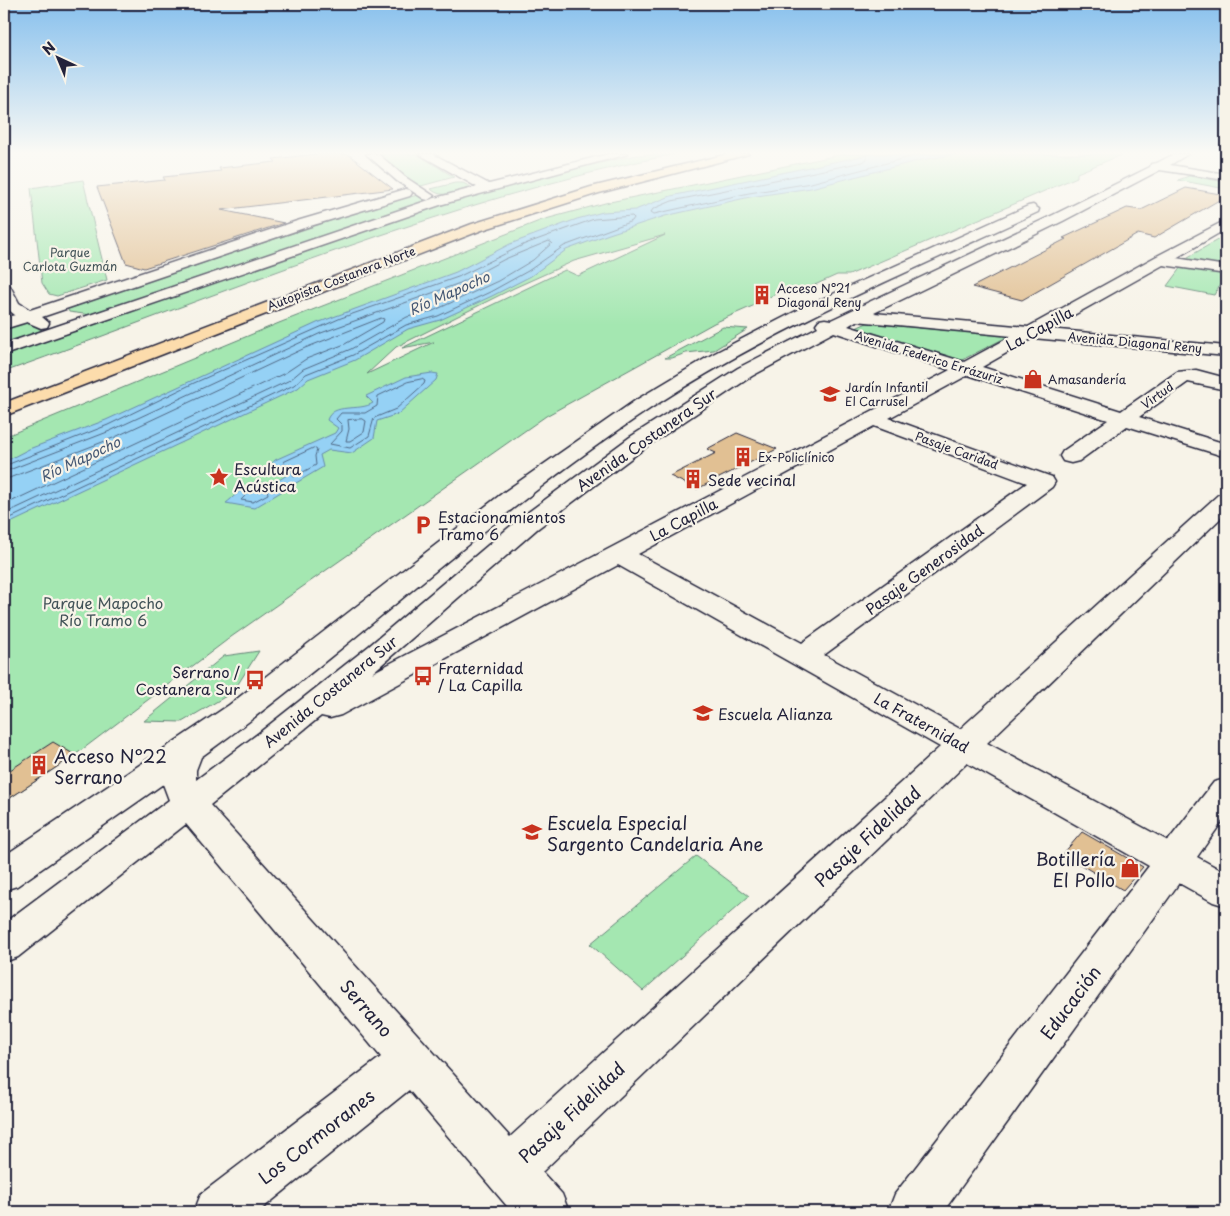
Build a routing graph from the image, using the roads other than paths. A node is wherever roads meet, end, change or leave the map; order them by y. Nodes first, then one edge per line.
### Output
1 (347, 211) edge
2 (411, 211) edge
3 (498, 211) edge
4 (529, 211) edge
5 (1069, 211) edge
6 (1028, 212) joint
7 (1058, 218) junction
8 (1008, 220) junction
9 (1226, 224) edge
10 (1040, 226) junction
11 (1160, 260) junction
12 (1226, 270) edge
13 (4, 289) edge
14 (804, 313) junction
15 (27, 316) junction
16 (854, 316) junction
17 (4, 324) edge
18 (831, 327) junction
19 (58, 332) junction
20 (1031, 332) junction
21 (133, 344) dead end
22 (4, 350) edge
23 (1226, 351) edge
24 (967, 368) junction
25 (1226, 384) edge
26 (4, 410) edge
27 (870, 418) junction
28 (1124, 418) junction
29 (1226, 451) edge
30 (1071, 456) dead end
31 (1044, 482) joint
32 (1226, 500) edge
33 (618, 554) junction
34 (803, 656) junction
35 (270, 741) junction
36 (964, 746) junction
37 (189, 748) junction
38 (1226, 791) edge
39 (188, 804) junction
40 (1174, 862) junction
41 (4, 875) edge
42 (1226, 891) edge
43 (4, 945) edge
44 (412, 1060) junction
45 (508, 1171) junction
46 (219, 1212) edge
47 (544, 1212) edge
48 (913, 1212) edge

1 - 15 street
2 - 19 street
3 - 21 highway, Autopista Costanera Norte
4 - 26 highway, Autopista Costanera Norte
5 - 7 street, Avenida Costanera Sur
6 - 7 street
6 - 8 street, Avenida Costanera Sur
7 - 10 street, Avenida Costanera Sur
8 - 10 street
8 - 14 street, Avenida Costanera Sur
9 - 11 street, La Capilla
10 - 16 street, Avenida Costanera Sur
11 - 12 street
11 - 20 street, La Capilla
13 - 15 street
14 - 16 street, Avenida Diagonal Reny
14 - 18 street, Avenida Federico Errázuriz
14 - 37 street, Avenida Costanera Sur
15 - 17 street
15 - 19 street
16 - 18 street, Avenida Costanera Sur
16 - 20 street, Avenida Diagonal Reny
18 - 24 street, Avenida Federico Errázuriz
18 - 35 street, Avenida Costanera Sur
19 - 22 street
20 - 23 street, Avenida Diagonal Reny
20 - 24 street, La Capilla
24 - 27 street, La Capilla
24 - 28 street, Avenida Federico Errázuriz
25 - 28 street, Virtud
27 - 31 street, Pasaje Caridad
27 - 33 street, La Capilla
28 - 29 street, Avenida Federico Errázuriz
28 - 30 street
31 - 34 street, Pasaje Generosidad
32 - 36 street, Pasaje Fidelidad
33 - 34 street, La Fraternidad
33 - 35 street, La Capilla
34 - 36 street, La Fraternidad
35 - 39 street, Avenida Costanera Sur
36 - 40 street, La Fraternidad
36 - 45 street, Pasaje Fidelidad
37 - 39 street, Serrano
37 - 41 street, Avenida Costanera Sur
38 - 40 street, Educación
39 - 43 street, Avenida Costanera Sur
39 - 44 street, Serrano
40 - 42 street, La Fraternidad
40 - 48 street, Educación
44 - 45 street, Serrano
44 - 46 street, Los Cormoranes
45 - 47 street, Serrano

